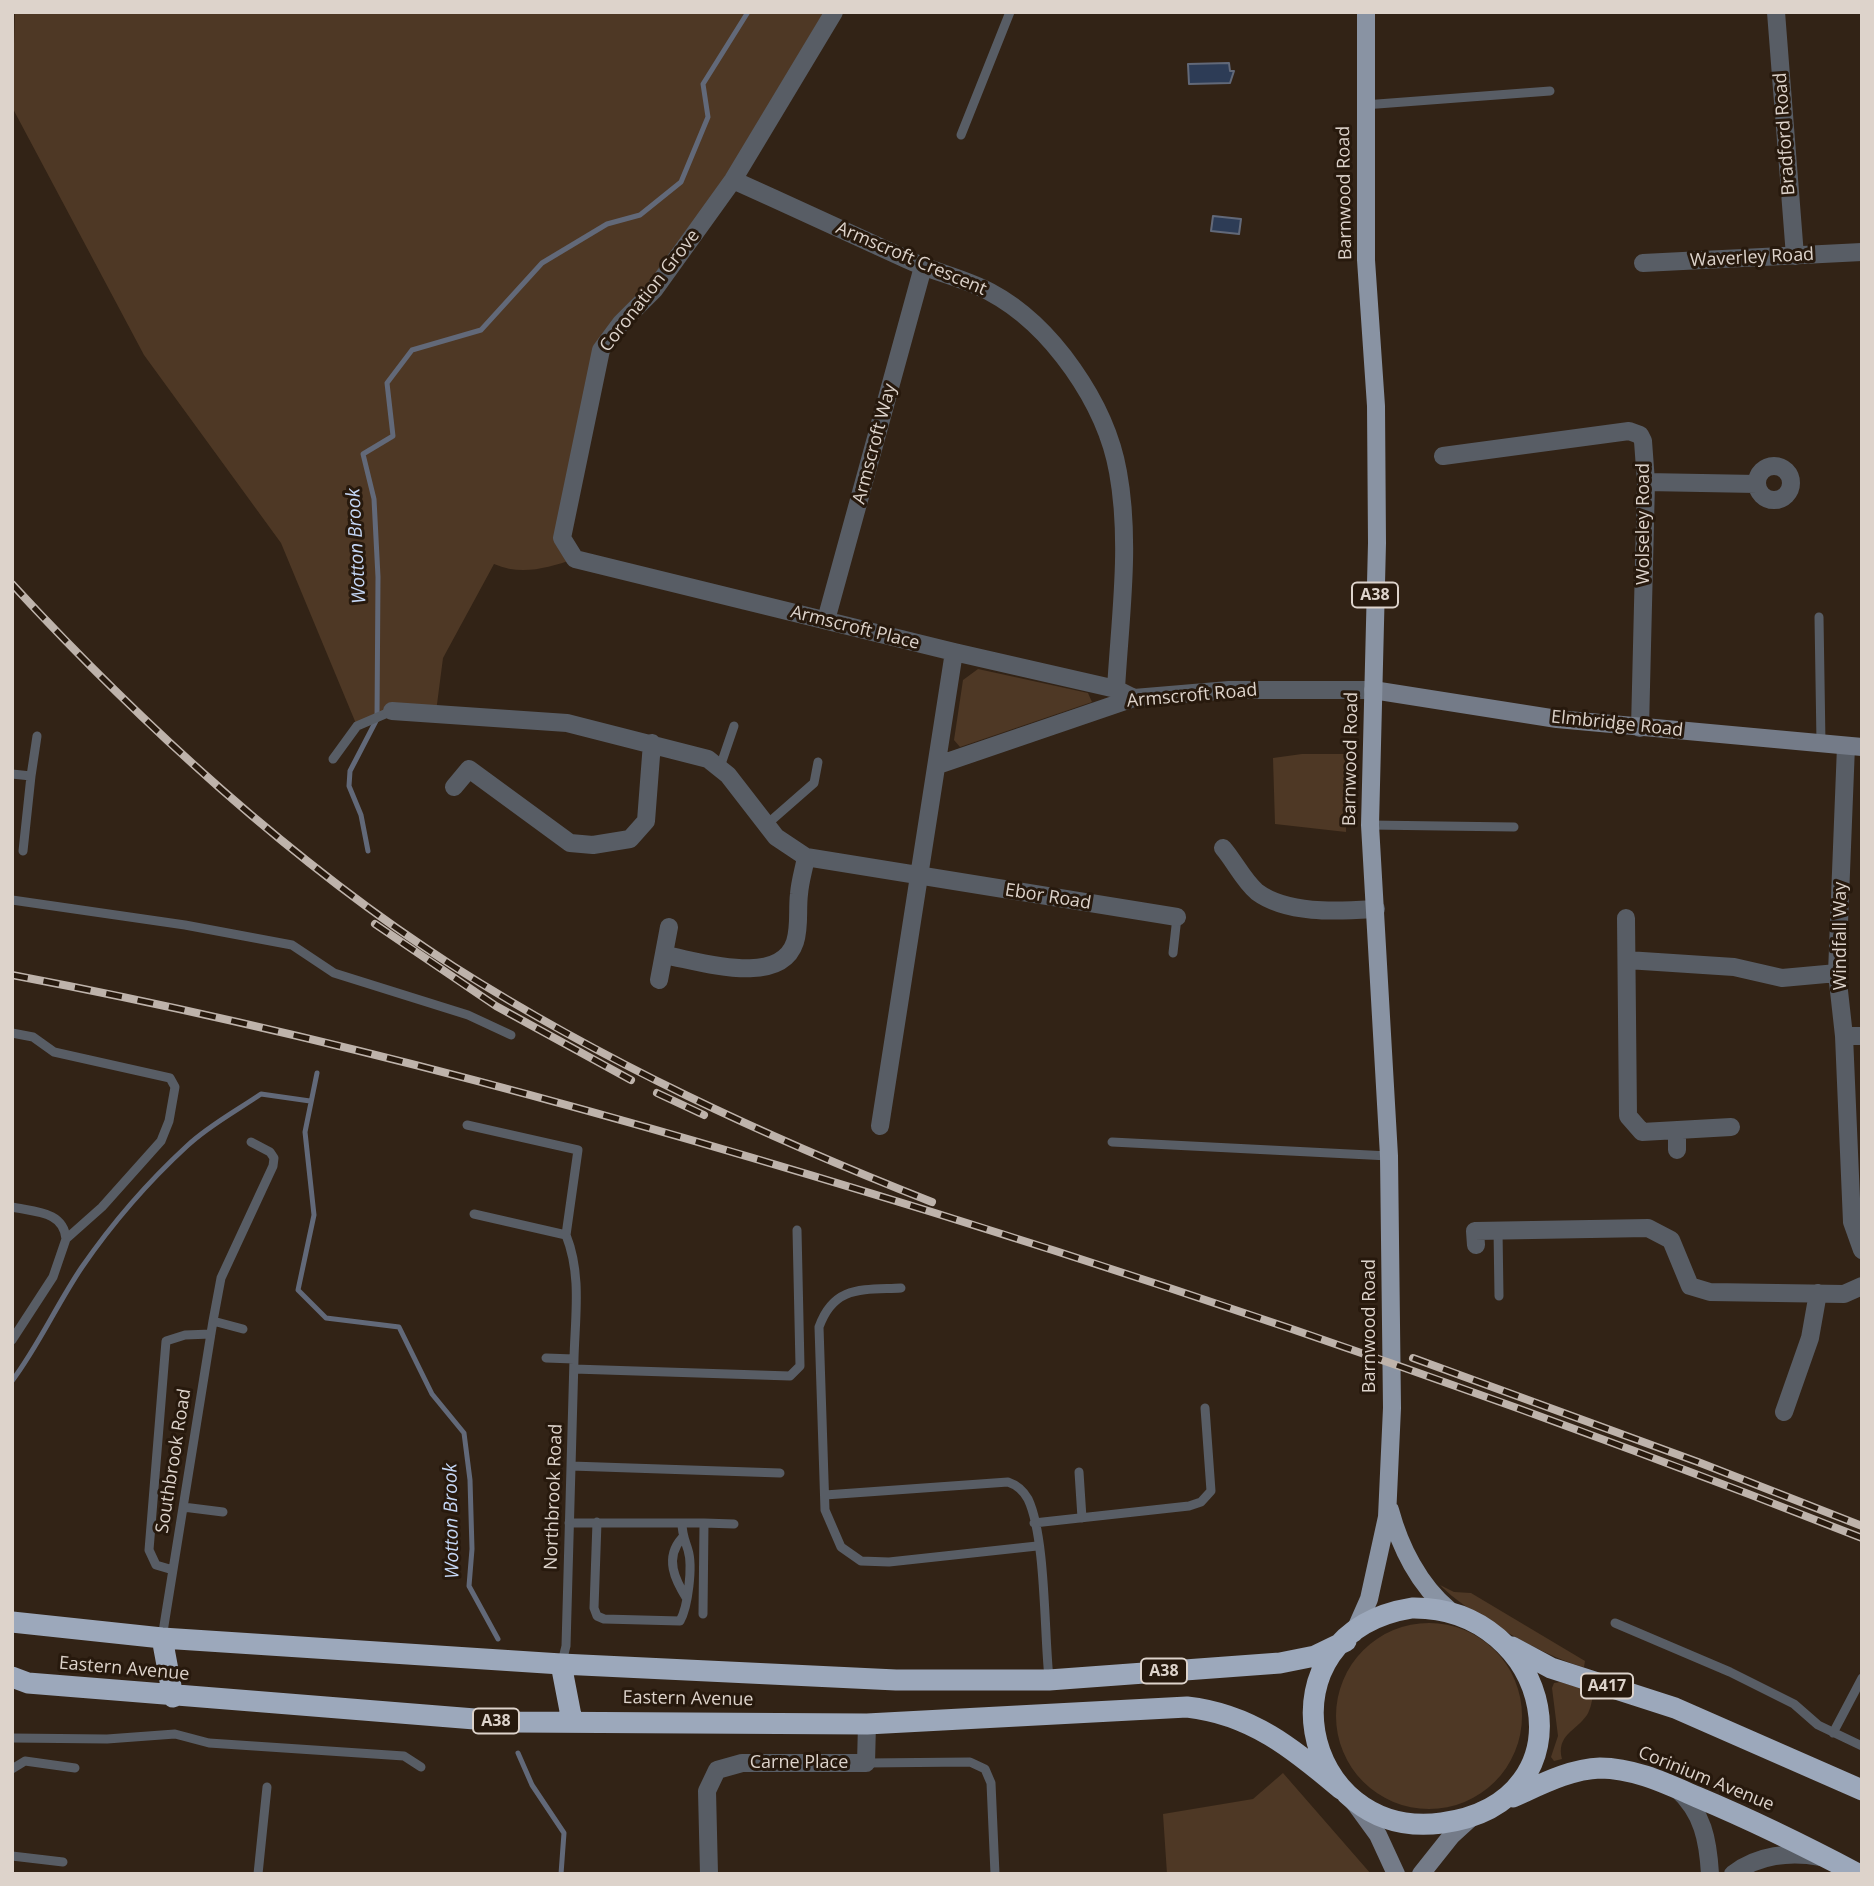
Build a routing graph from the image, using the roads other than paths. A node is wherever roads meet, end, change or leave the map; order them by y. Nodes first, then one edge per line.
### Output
1 (834, 12) edge
2 (1010, 12) edge
3 (1366, 12) edge
4 (1776, 12) edge
5 (1550, 91) dead end
6 (1364, 105) junction
7 (961, 135) dead end
8 (733, 180) junction
9 (1862, 253) edge
10 (1795, 256) junction
11 (1643, 263) dead end
12 (923, 267) junction
13 (1443, 456) dead end
14 (1646, 482) junction
15 (1757, 484) dead end
16 (575, 559) joint
17 (1819, 617) dead end
18 (826, 620) junction
19 (954, 652) junction
20 (1116, 689) junction
21 (1373, 690) junction
22 (1134, 698) junction
23 (392, 710) joint
24 (734, 726) dead end
25 (1640, 728) junction
26 (37, 736) dead end
27 (652, 743) junction
28 (1821, 743) junction
29 (1854, 746) edge
30 (333, 759) dead end
31 (818, 762) dead end
32 (938, 765) junction
33 (720, 767) junction
34 (12, 774) edge
35 (31, 776) junction
36 (454, 787) dead end
37 (766, 825) junction
38 (1370, 825) junction
39 (1514, 827) dead end
40 (1223, 848) dead end
41 (23, 851) dead end
42 (806, 857) junction
43 (919, 877) junction
44 (12, 900) edge
45 (1376, 909) junction
46 (1177, 916) joint
47 (1626, 918) dead end
48 (669, 927) dead end
49 (1173, 953) dead end
50 (664, 955) junction
51 (1627, 960) junction
52 (1838, 973) junction
53 (659, 980) dead end
54 (12, 1033) edge
55 (511, 1035) dead end
56 (1853, 1036) edge
57 (467, 1125) dead end
58 (880, 1126) dead end
59 (1731, 1127) dead end
60 (1676, 1130) junction
61 (251, 1142) dead end
62 (1112, 1142) dead end
63 (1678, 1150) dead end
64 (1389, 1156) junction
65 (1856, 1179) edge
66 (12, 1207) edge
67 (474, 1214) dead end
68 (797, 1230) dead end
69 (1498, 1230) junction
70 (566, 1235) junction
71 (66, 1239) junction
72 (1476, 1245) dead end
73 (1862, 1250) edge
74 (1862, 1286) edge
75 (901, 1288) dead end
76 (1818, 1293) junction
77 (1499, 1297) dead end
78 (213, 1321) junction
79 (243, 1329) dead end
80 (211, 1334) junction
81 (12, 1340) edge
82 (546, 1358) dead end
83 (574, 1359) junction
84 (574, 1369) junction
85 (1205, 1408) dead end
86 (1784, 1412) dead end
87 (570, 1466) junction
88 (1079, 1472) dead end
89 (780, 1473) dead end
90 (825, 1495) junction
91 (1389, 1506) junction
92 (183, 1507) junction
93 (223, 1512) dead end
94 (1082, 1518) junction
95 (569, 1522) junction
96 (597, 1522) junction
97 (682, 1523) junction
98 (704, 1523) junction
99 (1034, 1523) junction
100 (734, 1524) dead end
101 (682, 1538) junction
102 (1037, 1546) junction
103 (173, 1570) junction
104 (687, 1600) junction
105 (1449, 1610) junction
106 (703, 1614) dead end
107 (12, 1622) edge
108 (1615, 1623) dead end
109 (162, 1637) junction
110 (1350, 1637) junction
111 (1499, 1638) junction
112 (562, 1664) junction
113 (12, 1677) edge
114 (1862, 1678) edge
115 (1049, 1680) junction
116 (173, 1697) junction
117 (1100, 1711) junction
118 (572, 1721) junction
119 (867, 1724) junction
120 (1833, 1733) junction
121 (12, 1738) edge
122 (1862, 1746) edge
123 (866, 1763) junction
124 (421, 1767) dead end
125 (75, 1768) dead end
126 (12, 1769) edge
127 (267, 1787) dead end
128 (1677, 1789) junction
129 (1862, 1790) edge
130 (1346, 1794) junction
131 (1483, 1811) junction
132 (12, 1856) edge
133 (1831, 1859) junction
134 (63, 1862) dead end
135 (258, 1874) edge
136 (709, 1874) edge
137 (995, 1874) edge
138 (1396, 1874) edge
139 (1421, 1874) edge
140 (1710, 1874) edge
141 (1733, 1874) edge
142 (1858, 1874) edge

1 - 8 street, Coronation Grove
2 - 7 lane
3 - 6 main road, Barnwood Road / A38
4 - 10 street, Bradford Road
5 - 6 lane
6 - 21 main road, Barnwood Road / A38
8 - 12 street, Armscroft Crescent
8 - 16 street, Coronation Grove
9 - 10 street, Waverley Road
10 - 11 street, Waverley Road
12 - 18 street, Armscroft Way
12 - 20 street, Armscroft Crescent
13 - 14 street, Wolseley Road
14 - 15 street
14 - 25 street, Wolseley Road
16 - 18 street, Armscroft Place
17 - 28 lane
18 - 19 street, Armscroft Place
19 - 20 street, Armscroft Place
19 - 32 street
20 - 22 street, Armscroft Place
21 - 22 street, Armscroft Road
21 - 25 street, Elmbridge Road
21 - 38 main road, Barnwood Road / A38
22 - 32 street, Armscroft Road
23 - 27 street
23 - 30 lane
24 - 33 lane
25 - 28 street, Elmbridge Road
26 - 35 lane
27 - 33 street
27 - 36 street
28 - 29 street, Elmbridge Road
29 - 52 street, Windfall Way
31 - 37 lane
32 - 43 street
33 - 37 street
34 - 35 lane
35 - 41 lane
37 - 42 street
38 - 39 lane
38 - 45 main road, Barnwood Road / A38
40 - 45 street
42 - 43 street, Ebor Road
42 - 50 street
43 - 46 street, Ebor Road
43 - 58 street
44 - 55 lane
45 - 64 main road, Barnwood Road / A38
46 - 49 lane
47 - 51 street
48 - 50 street
50 - 53 street
51 - 52 street
51 - 60 street
52 - 56 street, Windfall Way
54 - 71 lane
56 - 65 street, Windfall Way
57 - 70 lane
59 - 60 street
60 - 63 street
61 - 78 lane, Southbrook Road
62 - 64 lane
64 - 91 main road, Barnwood Road / A38
65 - 73 street, Windfall Way
66 - 71 lane
67 - 70 lane
68 - 84 lane
69 - 72 street
69 - 76 street
69 - 77 lane
70 - 83 lane, Northbrook Road
71 - 81 lane
74 - 76 street
75 - 90 lane
76 - 86 street
78 - 79 lane
78 - 80 lane, Southbrook Road
80 - 92 lane, Southbrook Road
80 - 103 lane
82 - 83 lane
83 - 84 lane, Northbrook Road
84 - 87 lane, Northbrook Road
85 - 94 lane
87 - 89 lane
87 - 95 lane, Northbrook Road
88 - 94 lane
90 - 99 lane
90 - 102 lane
91 - 105 main road, Barnwood Road / A38
91 - 110 main road, Barnwood Road / A38
92 - 93 lane
92 - 103 lane, Southbrook Road
94 - 99 lane
95 - 96 lane
95 - 112 lane, Northbrook Road
96 - 97 lane
96 - 104 lane
97 - 98 lane
97 - 101 lane
98 - 100 lane
98 - 106 lane
99 - 102 lane
101 - 104 lane
101 - 104 lane
102 - 115 lane
103 - 109 lane, Southbrook Road
105 - 110 highway, A38
105 - 111 highway, A38
107 - 109 highway, Eastern Avenue / A38
108 - 120 lane
109 - 112 highway, Eastern Avenue / A38
109 - 116 highway
110 - 115 highway, Eastern Avenue / A38
110 - 130 highway, A38
111 - 129 highway, A417
111 - 131 highway, A38
112 - 115 highway, Eastern Avenue / A38
112 - 118 highway
113 - 116 highway, Eastern Avenue / A38
114 - 120 lane
115 - 117 highway
116 - 118 highway, Eastern Avenue / A38
117 - 119 highway, Eastern Avenue / A38
117 - 130 highway, Eastern Avenue / A38
118 - 119 highway, Eastern Avenue / A38
119 - 123 street, Carne Place
120 - 122 lane
121 - 124 lane
123 - 136 street, Carne Place
123 - 137 lane
125 - 126 lane
127 - 135 lane
128 - 131 highway, Corinium Avenue
128 - 133 highway, Corinium Avenue
128 - 140 street
130 - 131 highway, A38
130 - 138 street
131 - 139 street
132 - 134 lane
133 - 141 street
133 - 142 highway, Corinium Avenue

